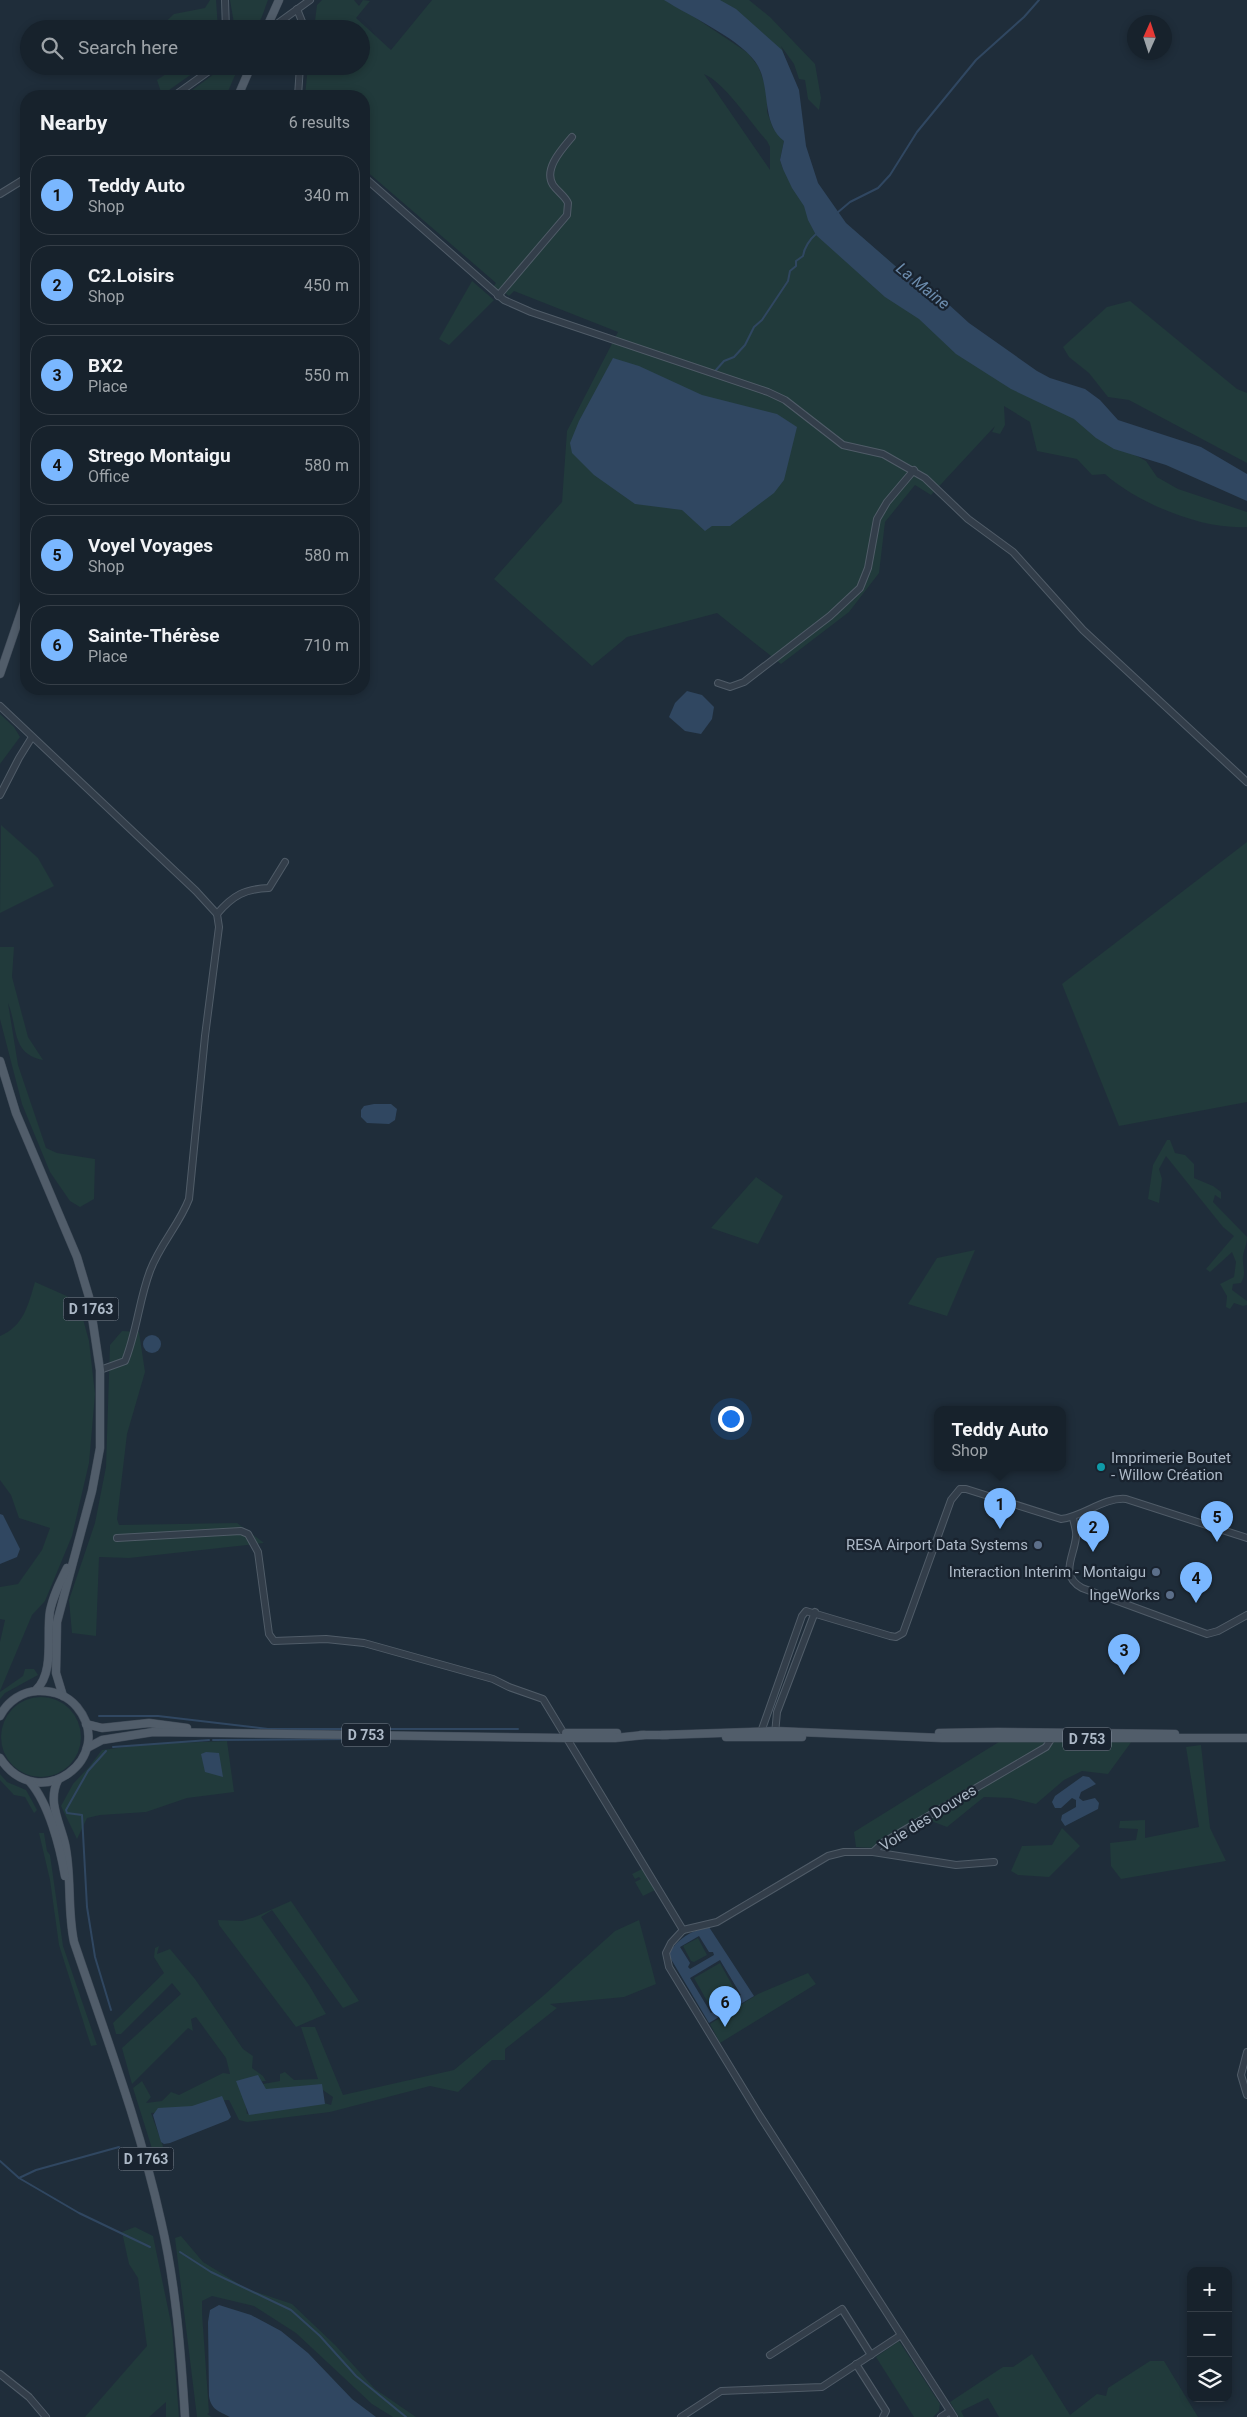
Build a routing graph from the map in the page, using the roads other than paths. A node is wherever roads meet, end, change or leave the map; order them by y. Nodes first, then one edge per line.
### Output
1 (225, 0) edge
2 (278, 0) edge
3 (310, 0) edge
4 (296, 10) junction
5 (226, 20) edge
6 (271, 20) edge
7 (281, 20) edge
8 (301, 20) edge
9 (203, 75) edge
10 (246, 75) edge
11 (299, 75) edge
12 (182, 90) edge
13 (240, 90) edge
14 (298, 90) edge
15 (572, 136) dead end
16 (20, 182) edge
17 (370, 182) edge
18 (0, 194) edge
19 (498, 296) junction
20 (914, 470) junction
21 (20, 616) edge
22 (0, 674) edge
23 (718, 683) dead end
24 (0, 706) edge
25 (32, 737) junction
26 (1247, 782) edge
27 (0, 795) edge
28 (285, 862) dead end
29 (217, 914) junction
30 (0, 1061) edge
31 (100, 1370) junction
32 (1073, 1518) junction
33 (117, 1538) dead end
34 (1247, 1538) edge
35 (79, 1541) junction
36 (815, 1612) junction
37 (1247, 1615) edge
38 (36, 1690) junction
39 (63, 1696) junction
40 (0, 1716) edge
41 (86, 1724) junction
42 (761, 1732) junction
43 (224, 1734) junction
44 (774, 1734) junction
45 (564, 1735) junction
46 (662, 1735) junction
47 (1053, 1736) junction
48 (1247, 1737) edge
49 (87, 1748) junction
50 (0, 1758) edge
51 (58, 1780) junction
52 (30, 1782) junction
53 (873, 1852) junction
54 (994, 1862) dead end
55 (70, 1910) junction
56 (683, 1930) junction
57 (1247, 2052) edge
58 (1247, 2096) edge
59 (901, 2335) junction
60 (770, 2355) dead end
61 (871, 2355) junction
62 (856, 2364) junction
63 (0, 2374) edge
64 (952, 2414) edge
65 (46, 2417) edge
66 (185, 2417) edge
67 (681, 2417) edge
68 (884, 2417) edge
69 (942, 2417) edge

1 - 5 street
2 - 6 main road
3 - 4 street
4 - 7 street
4 - 8 street
9 - 12 street
10 - 13 main road
11 - 14 street
15 - 19 street
16 - 18 street
17 - 19 street
19 - 20 street
20 - 23 street
20 - 26 street
21 - 22 main road
24 - 25 street
25 - 27 street
25 - 29 street
28 - 29 street
29 - 31 street
30 - 31 main road, D 1763
31 - 35 main road, D 1763
32 - 34 street
32 - 36 street
32 - 37 street
33 - 45 street
35 - 38 main road, D 1763
35 - 39 main road, D 1763
36 - 42 street
36 - 44 street
38 - 39 main road
38 - 40 main road
39 - 41 main road
41 - 43 main road, D 753
41 - 49 main road
42 - 44 main road, D 753
42 - 46 main road, D 753
43 - 45 main road, D 753
43 - 49 main road, D 753
44 - 46 main road, D 753
44 - 47 main road, D 753
45 - 46 main road, D 753
45 - 56 street
47 - 48 main road, D 753
47 - 53 street, Voie des Douves
49 - 51 main road
50 - 52 main road
51 - 52 main road
51 - 55 main road, D 1763
52 - 55 main road, D 1763
53 - 54 street
53 - 56 street, Voie des Douves
55 - 66 main road, D 1763
56 - 59 street
57 - 58 street
59 - 61 street
59 - 64 street
60 - 61 street
61 - 62 street
62 - 67 street
62 - 68 street
63 - 65 street
64 - 69 street

